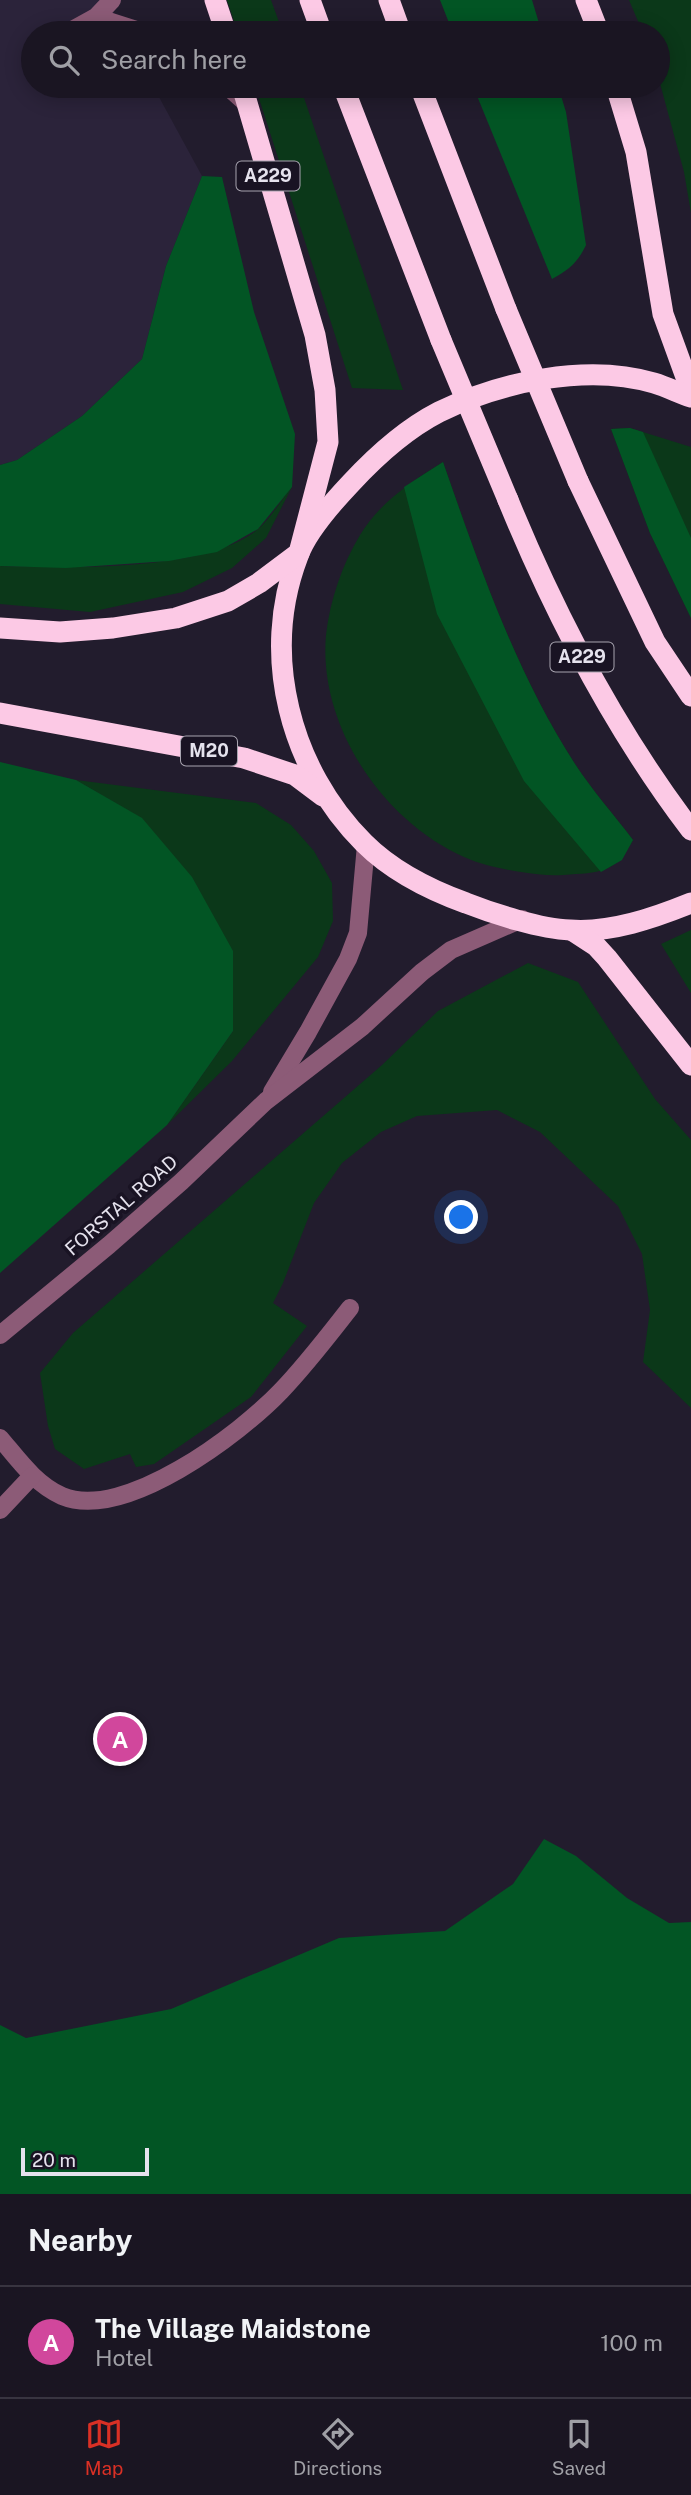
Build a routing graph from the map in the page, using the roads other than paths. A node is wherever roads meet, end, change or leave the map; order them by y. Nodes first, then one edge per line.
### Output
1 (112, 0) edge
2 (215, 0) edge
3 (310, 0) edge
4 (389, 0) edge
5 (586, 0) edge
6 (96, 17) junction
7 (89, 21) edge
8 (108, 21) edge
9 (222, 21) edge
10 (318, 21) edge
11 (397, 21) edge
12 (594, 21) edge
13 (245, 98) edge
14 (348, 98) edge
15 (425, 98) edge
16 (620, 98) edge
17 (691, 391) edge
18 (691, 397) edge
19 (299, 552) junction
20 (0, 628) edge
21 (691, 696) edge
22 (0, 713) edge
23 (328, 799) junction
24 (691, 830) edge
25 (366, 845) junction
26 (691, 903) edge
27 (522, 919) junction
28 (573, 931) junction
29 (691, 1065) edge
30 (266, 1101) junction
31 (350, 1308) dead end
32 (0, 1335) edge
33 (0, 1437) edge
34 (32, 1476) junction
35 (0, 1510) edge

1 - 6 street
2 - 9 highway
3 - 10 highway
4 - 11 highway
5 - 12 highway
6 - 7 street
6 - 8 street
13 - 19 highway, A229
14 - 24 highway, A229, bridge
15 - 21 highway, bridge
16 - 17 highway
18 - 19 highway
19 - 20 highway
19 - 23 highway
22 - 23 highway, M20
23 - 25 highway
25 - 27 highway
25 - 30 street, FORSTAL ROAD
26 - 28 highway
27 - 28 highway
27 - 30 street, FORSTAL ROAD
28 - 29 highway
30 - 32 street, FORSTAL ROAD
31 - 34 street
33 - 34 street
34 - 35 street

